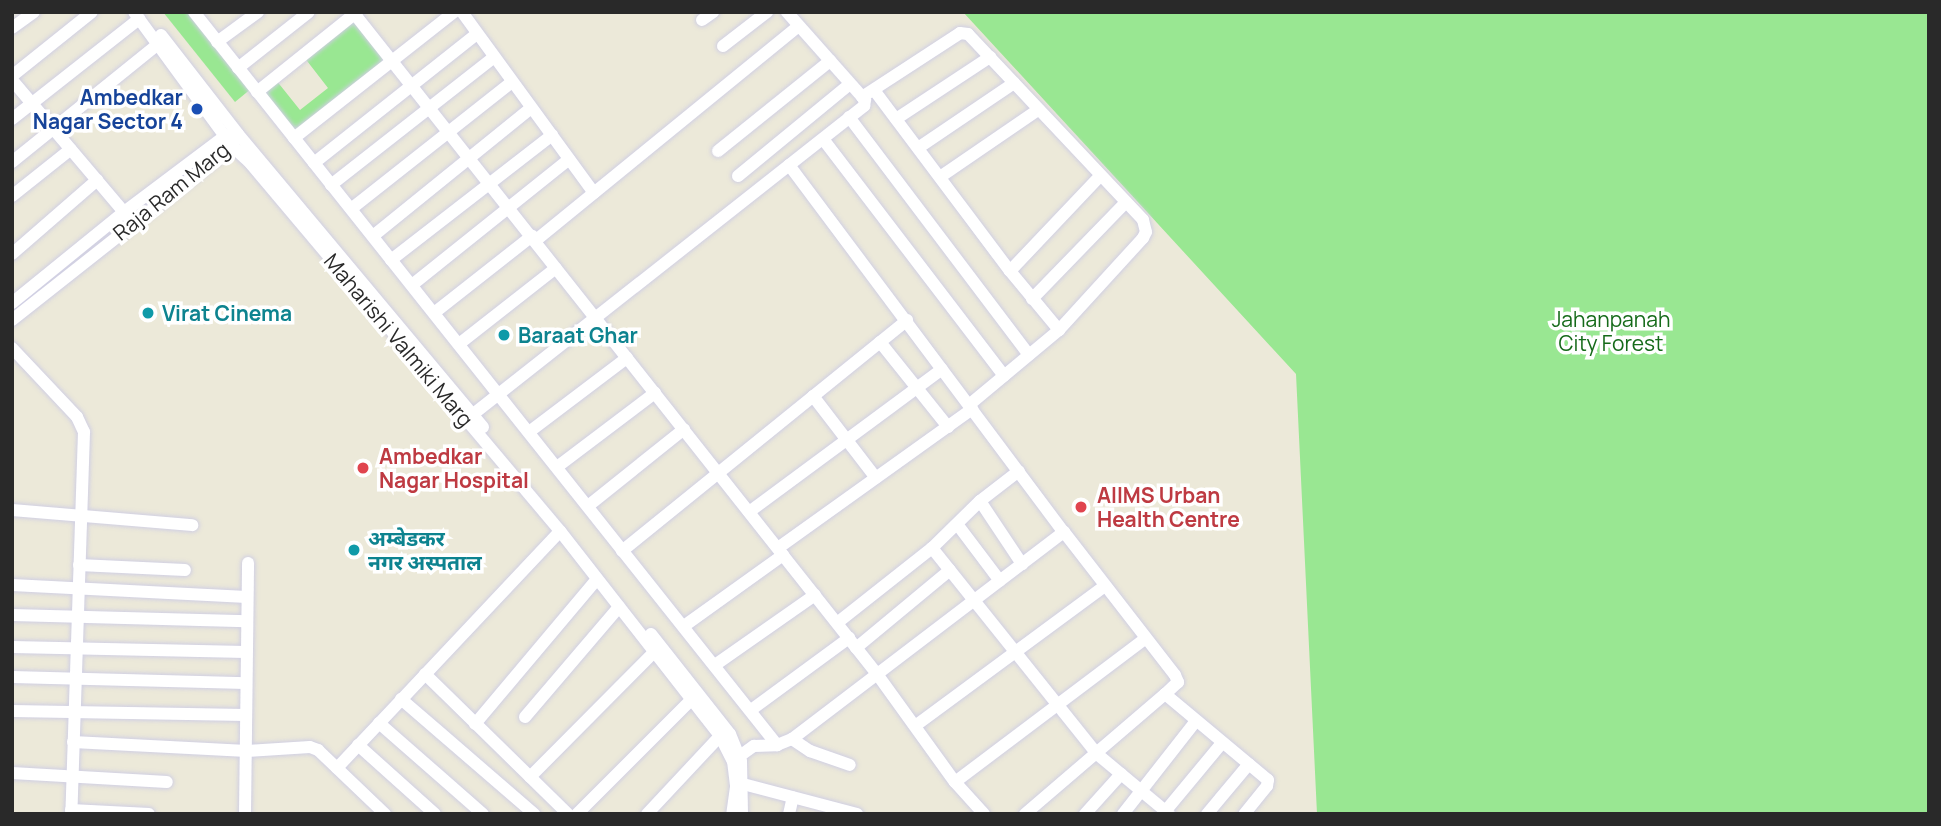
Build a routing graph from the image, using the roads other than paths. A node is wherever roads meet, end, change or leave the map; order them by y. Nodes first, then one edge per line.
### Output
1 (34, 12) edge
2 (92, 12) edge
3 (258, 12) edge
4 (309, 12) edge
5 (454, 12) edge
6 (461, 12) edge
7 (713, 12) edge
8 (767, 12) edge
9 (787, 12) edge
10 (355, 13) edge
11 (198, 14) edge
12 (139, 15) edge
13 (702, 20) dead end
14 (799, 26) junction
15 (12, 28) edge
16 (477, 34) junction
17 (217, 42) junction
18 (158, 44) junction
19 (723, 46) dead end
20 (494, 57) junction
21 (990, 57) junction
22 (392, 61) junction
23 (830, 61) junction
24 (238, 68) junction
25 (12, 78) edge
26 (512, 82) junction
27 (1014, 83) junction
28 (850, 84) junction
29 (412, 85) junction
30 (874, 90) junction
31 (257, 92) junction
32 (862, 97) junction
33 (32, 103) junction
34 (430, 107) junction
35 (531, 108) junction
36 (1038, 110) junction
37 (849, 117) junction
38 (12, 119) edge
39 (896, 119) junction
40 (53, 129) junction
41 (450, 131) junction
42 (552, 135) junction
43 (294, 138) junction
44 (231, 139) junction
45 (823, 139) junction
46 (918, 148) junction
47 (71, 149) junction
48 (718, 151) dead end
49 (470, 157) junction
50 (569, 159) junction
51 (12, 162) edge
52 (314, 163) junction
53 (789, 165) junction
54 (738, 176) dead end
55 (1100, 176) junction
56 (940, 177) junction
57 (97, 180) junction
58 (490, 183) junction
59 (331, 185) junction
60 (594, 193) junction
61 (12, 196) edge
62 (1126, 202) junction
63 (509, 206) junction
64 (351, 209) junction
65 (129, 217) junction
66 (373, 236) junction
67 (533, 239) junction
68 (12, 254) edge
69 (391, 260) junction
70 (556, 268) junction
71 (1010, 271) junction
72 (412, 285) junction
73 (1032, 299) junction
74 (17, 300) edge
75 (434, 313) junction
76 (594, 316) junction
77 (12, 320) edge
78 (907, 320) junction
79 (1059, 330) junction
80 (880, 342) junction
81 (458, 344) junction
82 (12, 348) edge
83 (1029, 355) junction
84 (627, 358) junction
85 (942, 369) junction
86 (1004, 376) junction
87 (917, 388) junction
88 (498, 393) junction
89 (655, 393) junction
90 (813, 396) junction
91 (971, 407) junction
92 (469, 417) junction
93 (948, 427) junction
94 (684, 429) junction
95 (529, 432) junction
96 (847, 441) junction
97 (557, 467) junction
98 (1019, 471) junction
99 (718, 473) junction
100 (876, 478) junction
101 (980, 501) junction
102 (588, 506) junction
103 (12, 510) edge
104 (749, 512) junction
105 (81, 514) junction
106 (957, 524) junction
107 (192, 525) dead end
108 (560, 531) junction
109 (1064, 532) junction
110 (932, 548) junction
111 (622, 551) junction
112 (781, 552) junction
113 (248, 563) dead end
114 (1022, 564) junction
115 (79, 565) junction
116 (185, 570) dead end
117 (950, 570) junction
118 (597, 579) junction
119 (1000, 581) junction
120 (12, 585) edge
121 (1105, 586) junction
122 (78, 588) junction
123 (814, 595) junction
124 (247, 597) junction
125 (975, 600) junction
126 (619, 607) junction
127 (12, 615) edge
128 (77, 618) junction
129 (247, 621) junction
130 (837, 623) junction
131 (684, 626) junction
132 (1145, 639) junction
133 (853, 643) junction
134 (12, 647) edge
135 (76, 648) junction
136 (654, 652) junction
137 (1015, 652) junction
138 (246, 653) junction
139 (715, 665) junction
140 (425, 674) junction
141 (877, 674) junction
142 (12, 677) edge
143 (75, 680) junction
144 (246, 683) junction
145 (1165, 694) junction
146 (401, 699) junction
147 (692, 699) junction
148 (1057, 705) junction
149 (751, 710) junction
150 (12, 711) edge
151 (74, 713) junction
152 (246, 715) junction
153 (525, 717) dead end
154 (1196, 722) junction
155 (379, 723) junction
156 (475, 724) junction
157 (915, 726) junction
158 (720, 736) junction
159 (792, 739) junction
160 (73, 742) junction
161 (1222, 743) junction
162 (358, 745) junction
163 (777, 745) junction
164 (247, 751) junction
165 (1097, 754) junction
166 (736, 759) junction
167 (1249, 764) junction
168 (850, 765) dead end
169 (337, 768) junction
170 (12, 773) edge
171 (1121, 774) junction
172 (72, 775) junction
173 (530, 777) junction
174 (167, 782) dead end
175 (955, 782) junction
176 (743, 784) junction
177 (1141, 791) junction
178 (793, 797) junction
179 (821, 809) edge
180 (71, 812) edge
181 (1165, 813) edge
182 (149, 814) edge
183 (245, 814) edge
184 (385, 814) edge
185 (435, 814) edge
186 (483, 814) edge
187 (534, 814) edge
188 (568, 814) edge
189 (577, 814) edge
190 (647, 814) edge
191 (732, 814) edge
192 (742, 814) edge
193 (789, 814) edge
194 (855, 814) edge
195 (985, 814) edge
196 (1025, 814) edge
197 (1085, 814) edge
198 (1123, 814) edge
199 (1207, 814) edge
200 (1244, 814) edge

1 - 15 street
2 - 25 street
3 - 17 street
4 - 24 street
5 - 22 street
6 - 16 street
7 - 13 street
8 - 19 street
9 - 14 street
10 - 22 street
10 - 31 street
11 - 17 street
12 - 18 street, Maharishi Valmiki Marg
12 - 33 street
12 - 44 street, Maharishi Valmiki Marg
14 - 23 street
14 - 60 street
16 - 20 street
16 - 29 street
17 - 24 street
18 - 40 street
18 - 44 street, Maharishi Valmiki Marg
20 - 26 street
20 - 34 street
21 - 27 street
21 - 30 street
21 - 39 street
22 - 29 street
22 - 43 street
23 - 28 street
23 - 48 street
24 - 31 street
25 - 33 street
26 - 35 street
26 - 41 street
27 - 36 street
27 - 46 street
28 - 32 street
28 - 54 street
29 - 34 street
29 - 52 street
30 - 32 street
30 - 39 street
31 - 43 street
32 - 37 street
33 - 38 street
33 - 40 street
34 - 41 street
34 - 59 street
35 - 42 street
35 - 49 street
36 - 55 street
36 - 56 street
37 - 45 street
37 - 83 street
39 - 46 street
40 - 47 street
40 - 51 street
41 - 49 street
41 - 64 street
42 - 50 street
42 - 58 street
43 - 52 street
44 - 65 street, Raja Ram Marg
44 - 92 street, Maharishi Valmiki Marg
45 - 53 street
45 - 86 street
46 - 56 street
47 - 57 street
47 - 61 street
49 - 58 street
49 - 66 street
50 - 60 street
50 - 63 street
52 - 59 street
53 - 76 street
53 - 78 street
55 - 62 street
55 - 71 street
56 - 71 street
57 - 65 street
57 - 68 street
58 - 63 street
58 - 69 street
59 - 64 street
60 - 67 street
62 - 73 street
62 - 79 street
63 - 67 street
63 - 72 street
64 - 66 street
65 - 74 street, Raja Ram Marg
66 - 69 street
67 - 70 street
67 - 75 street
69 - 72 street
70 - 76 street
70 - 81 street
71 - 73 street
72 - 75 street
73 - 79 street
74 - 77 street, Raja Ram Marg
75 - 81 street
76 - 84 street
76 - 88 street
78 - 80 street
78 - 85 street
79 - 83 street
80 - 87 street
80 - 90 street
81 - 88 street
82 - 105 street
83 - 86 street
84 - 89 street
84 - 95 street
85 - 87 street
85 - 91 street
86 - 91 street
87 - 93 street
87 - 96 street
88 - 92 street
88 - 95 street
89 - 94 street
89 - 97 street
90 - 96 street
90 - 99 street
91 - 93 street
91 - 98 street
92 - 108 street, Maharishi Valmiki Marg
92 - 166 street, Maharishi Valmiki Marg
93 - 100 street
94 - 99 street
94 - 102 street
95 - 97 street
96 - 100 street
96 - 104 street
97 - 102 street
98 - 101 street
98 - 109 street
99 - 104 street
99 - 111 street
100 - 112 street
101 - 106 street
101 - 114 street
102 - 111 street
103 - 105 street
104 - 112 street
105 - 107 street
105 - 115 street
106 - 110 street
106 - 119 street
108 - 118 street, Maharishi Valmiki Marg
108 - 140 street
109 - 114 street
109 - 121 street
110 - 117 street
110 - 130 street
111 - 131 street
112 - 123 street
112 - 131 street
113 - 124 street
114 - 119 street
115 - 116 street
115 - 122 street
117 - 125 street
117 - 133 street
118 - 126 street, Maharishi Valmiki Marg
118 - 156 street
119 - 125 street
120 - 122 street
121 - 132 street
121 - 137 street
122 - 124 street
122 - 128 street
123 - 130 street
123 - 139 street
124 - 129 street
125 - 137 street
125 - 141 street
126 - 136 street, Maharishi Valmiki Marg
126 - 153 street
127 - 128 street
128 - 129 street
128 - 135 street
129 - 138 street
130 - 133 street
131 - 139 street
132 - 145 street
132 - 148 street
133 - 141 street
133 - 149 street
134 - 135 street
135 - 138 street
135 - 143 street
136 - 147 street, Maharishi Valmiki Marg
136 - 173 street
137 - 148 street
137 - 157 street
138 - 144 street
139 - 149 street
140 - 146 street
140 - 156 street
141 - 157 street
141 - 159 street
142 - 143 street
143 - 144 street
143 - 151 street
144 - 152 street
145 - 154 street
145 - 165 street
146 - 155 street
146 - 187 street
147 - 158 street, Maharishi Valmiki Marg
147 - 189 street
148 - 165 street
148 - 175 street
149 - 163 street
150 - 151 street
151 - 152 street
151 - 160 street
152 - 164 street
154 - 161 street
154 - 177 street
155 - 162 street
155 - 186 street
156 - 173 street
157 - 175 street
158 - 166 street, Maharishi Valmiki Marg
158 - 190 street
159 - 163 street
159 - 168 street
160 - 164 street
160 - 172 street
161 - 167 street
161 - 181 street
162 - 169 street
162 - 185 street
163 - 166 street
164 - 169 street
164 - 183 street
165 - 171 street
165 - 196 street
166 - 176 street, Maharishi Valmiki Marg
166 - 191 street, Maharishi Valmiki Marg
167 - 199 street
167 - 200 street
169 - 184 street
170 - 172 street
171 - 177 street
171 - 197 street
172 - 174 street
172 - 180 street
173 - 188 street
175 - 195 street
176 - 178 street
176 - 192 street, Maharishi Valmiki Marg
177 - 181 street
177 - 198 street
178 - 179 street
178 - 193 street
179 - 194 street
180 - 182 street

